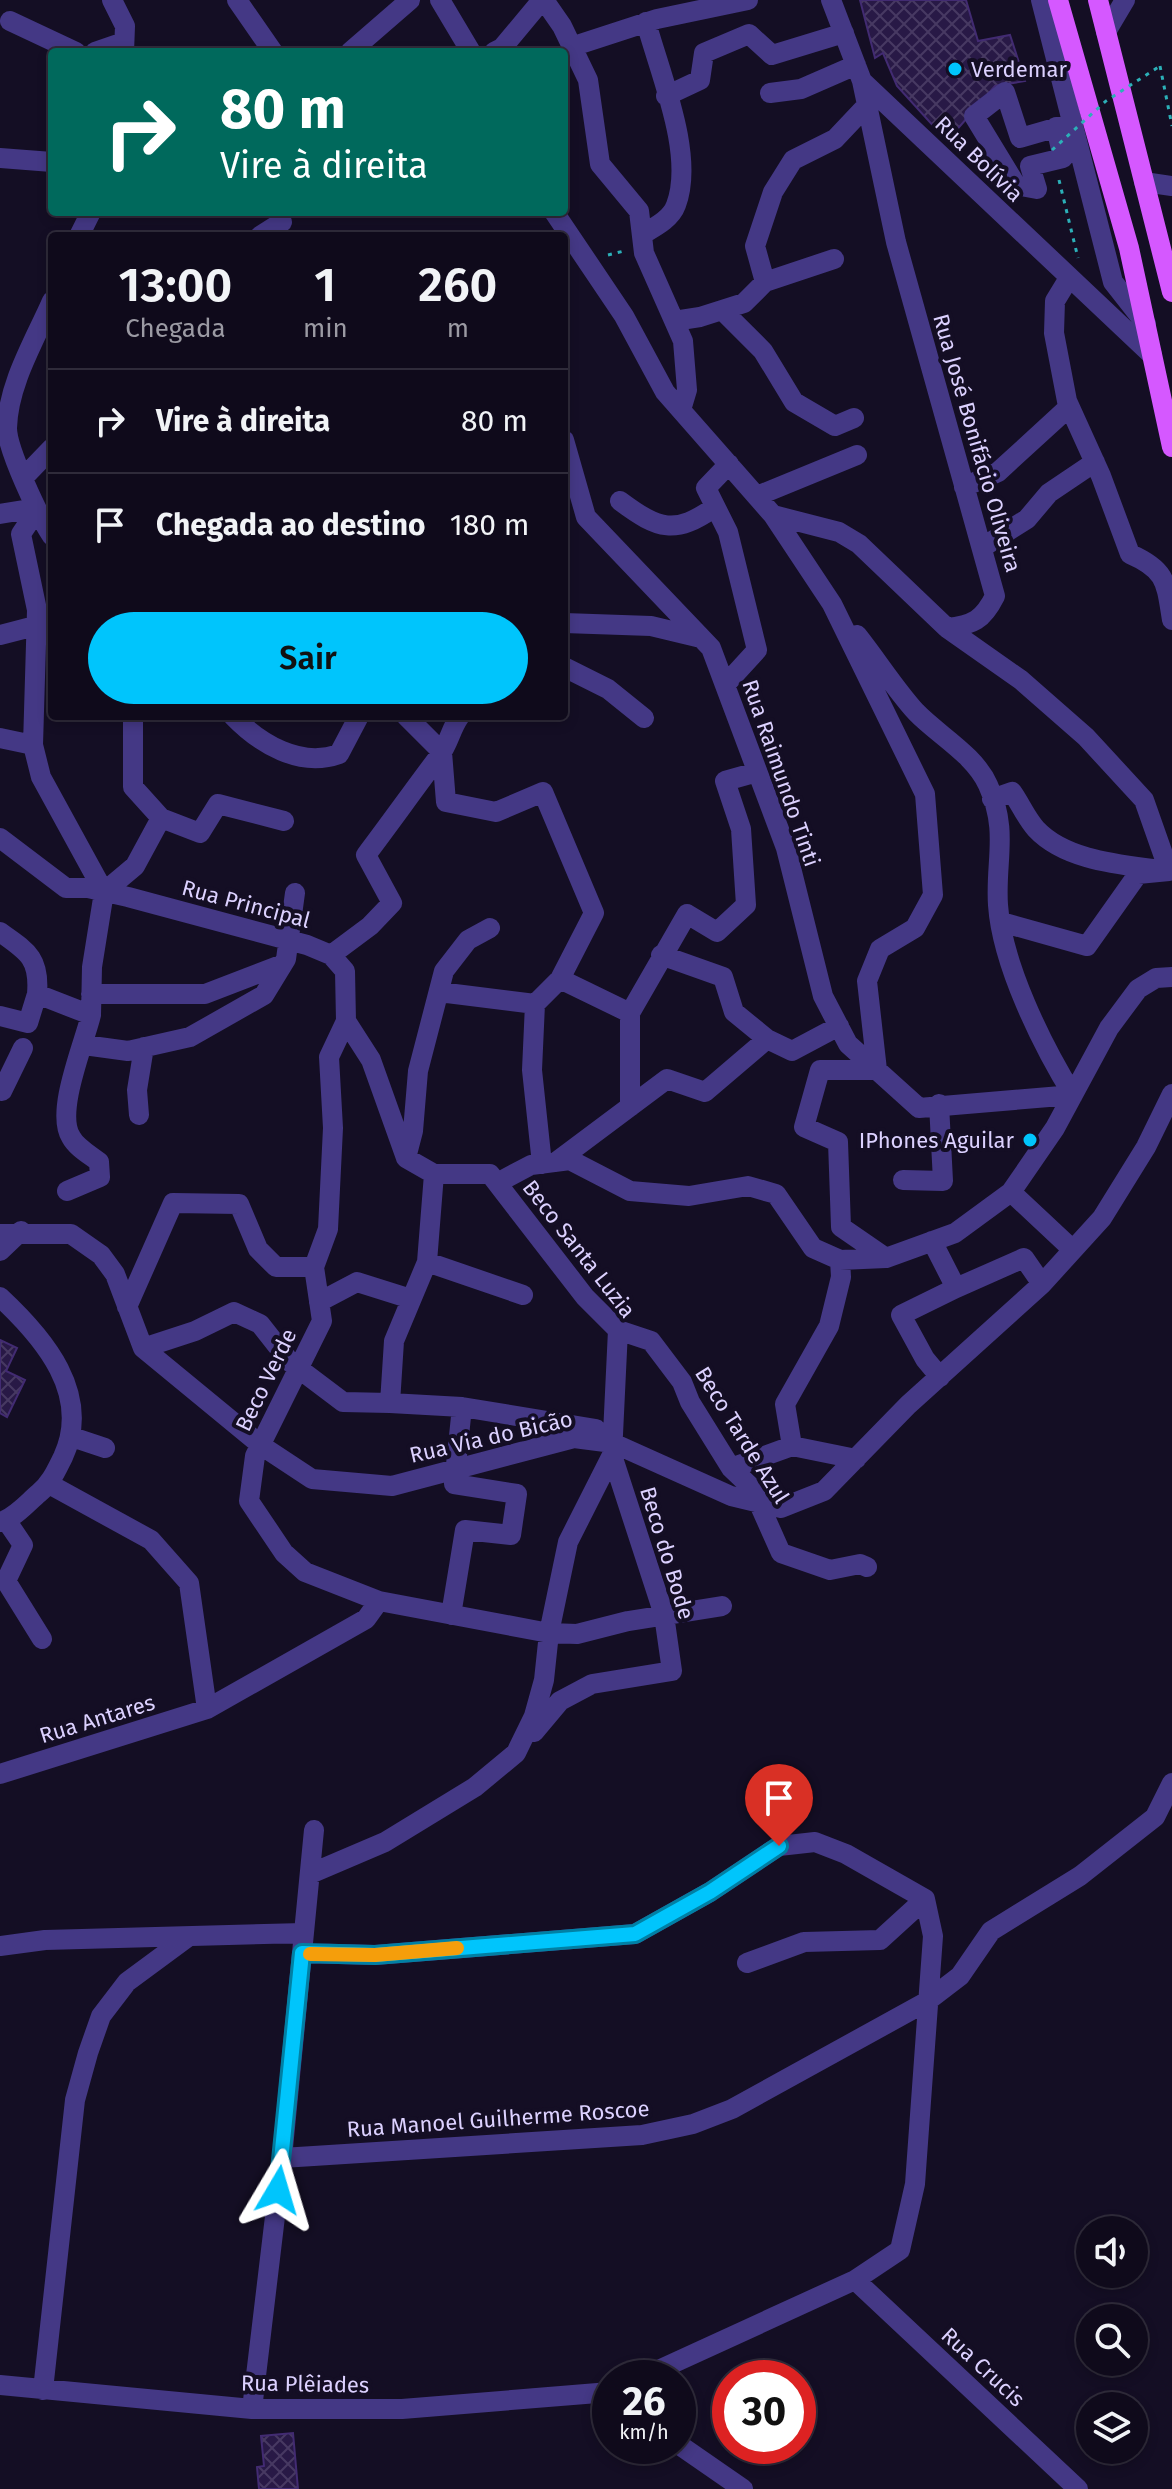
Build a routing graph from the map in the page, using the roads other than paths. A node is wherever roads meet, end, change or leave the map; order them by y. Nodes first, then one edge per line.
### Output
1 (112, 0) edge
2 (237, 0) edge
3 (410, 0) edge
4 (440, 0) edge
5 (543, 0) edge
6 (748, 0) edge
7 (831, 0) edge
8 (1041, 0) edge
9 (1058, 0) edge
10 (1098, 0) edge
11 (1125, 0) edge
12 (694, 5) edge
13 (10, 21) dead end
14 (646, 22) junction
15 (1106, 32) junction
16 (844, 33) junction
17 (124, 47) edge
18 (571, 47) junction
19 (67, 48) edge
20 (270, 48) edge
21 (355, 48) edge
22 (469, 48) edge
23 (502, 48) edge
24 (859, 73) junction
25 (770, 93) dead end
26 (666, 96) junction
27 (869, 103) junction
28 (1064, 125) junction
29 (0, 158) edge
30 (48, 162) edge
31 (1144, 182) junction
32 (1172, 186) edge
33 (644, 244) junction
34 (576, 256) edge
35 (834, 259) dead end
36 (1074, 270) junction
37 (765, 282) junction
38 (1172, 292) edge
39 (48, 308) edge
40 (722, 310) junction
41 (674, 321) junction
42 (1140, 329) junction
43 (9, 373) edge
44 (1069, 407) junction
45 (681, 410) junction
46 (854, 418) dead end
47 (1172, 447) edge
48 (48, 452) edge
49 (568, 454) edge
50 (857, 455) dead end
51 (1095, 462) junction
52 (729, 464) junction
53 (24, 477) junction
54 (964, 487) junction
55 (757, 496) junction
56 (620, 501) dead end
57 (715, 507) junction
58 (36, 509) junction
59 (0, 514) edge
60 (773, 515) junction
61 (48, 529) edge
62 (983, 547) junction
63 (832, 604) junction
64 (1172, 620) edge
65 (568, 623) edge
66 (35, 626) junction
67 (947, 628) junction
68 (0, 635) edge
69 (701, 638) junction
70 (568, 669) edge
71 (725, 685) junction
72 (644, 718) dead end
73 (133, 720) edge
74 (237, 720) edge
75 (357, 720) edge
76 (410, 720) edge
77 (458, 720) edge
78 (0, 738) edge
79 (33, 745) junction
80 (442, 752) junction
81 (757, 772) junction
82 (992, 799) junction
83 (161, 818) junction
84 (284, 821) dead end
85 (0, 838) edge
86 (1169, 871) junction
87 (104, 892) junction
88 (295, 893) dead end
89 (1001, 922) junction
90 (490, 928) dead end
91 (0, 932) edge
92 (290, 940) junction
93 (331, 955) junction
94 (661, 955) junction
95 (283, 964) junction
96 (1172, 977) edge
97 (560, 979) junction
98 (439, 992) junction
99 (37, 994) junction
100 (535, 1004) junction
101 (91, 1005) junction
102 (630, 1013) junction
103 (1, 1014) edge
104 (346, 1021) junction
105 (839, 1026) junction
106 (767, 1039) junction
107 (84, 1045) junction
108 (144, 1047) junction
109 (23, 1048) dead end
110 (877, 1070) junction
111 (0, 1089) edge
112 (1172, 1094) edge
113 (1073, 1095) junction
114 (939, 1104) junction
115 (630, 1107) junction
116 (139, 1115) dead end
117 (406, 1158) junction
118 (549, 1163) junction
119 (434, 1174) junction
120 (494, 1179) junction
121 (903, 1180) dead end
122 (67, 1191) dead end
123 (1011, 1192) junction
124 (21, 1231) junction
125 (0, 1234) edge
126 (932, 1241) junction
127 (1073, 1250) junction
128 (0, 1251) edge
129 (886, 1258) junction
130 (840, 1260) junction
131 (427, 1262) junction
132 (314, 1267) junction
133 (1042, 1284) junction
134 (956, 1288) junction
135 (523, 1295) dead end
136 (0, 1297) edge
137 (411, 1299) junction
138 (319, 1302) junction
139 (0, 1305) edge
140 (127, 1307) junction
141 (32, 1326) junction
142 (618, 1330) junction
143 (143, 1348) junction
144 (300, 1369) junction
145 (940, 1377) junction
146 (390, 1403) junction
147 (462, 1407) junction
148 (72, 1437) junction
149 (613, 1443) junction
150 (262, 1446) junction
151 (792, 1446) junction
152 (105, 1448) dead end
153 (856, 1459) junction
154 (456, 1467) junction
155 (731, 1468) junction
156 (49, 1484) junction
157 (760, 1505) junction
158 (3, 1521) edge
159 (867, 1567) dead end
160 (379, 1601) junction
161 (722, 1606) dead end
162 (451, 1615) junction
163 (664, 1615) junction
164 (549, 1633) junction
165 (42, 1639) dead end
166 (207, 1709) junction
167 (516, 1753) junction
168 (0, 1774) edge
169 (1172, 1783) edge
170 (314, 1830) dead end
171 (310, 1874) junction
172 (925, 1899) junction
173 (188, 1937) junction
174 (303, 1943) junction
175 (0, 1946) edge
176 (747, 1963) dead end
177 (926, 2002) junction
178 (282, 2158) junction
179 (855, 2280) junction
180 (680, 2360) edge
181 (0, 2385) edge
182 (43, 2390) junction
183 (592, 2396) edge
184 (252, 2409) junction
185 (696, 2456) edge
186 (743, 2489) edge
187 (1078, 2489) edge

1 - 17 street
2 - 20 street
3 - 21 street
4 - 22 street
5 - 18 street
5 - 23 street
6 - 12 street
7 - 16 street, Rua Bolívia
8 - 28 street
9 - 42 main road
10 - 15 main road
11 - 15 street
12 - 14 street
13 - 19 street
14 - 18 street
14 - 26 street
15 - 31 main road
16 - 24 street, Rua Bolívia
16 - 26 street
18 - 33 street
24 - 25 street
24 - 27 street, Rua José Bonifácio Oliveira
24 - 36 street, Rua Bolívia
26 - 33 street
27 - 37 street
27 - 54 street, Rua José Bonifácio Oliveira
28 - 28 street
28 - 42 street
29 - 30 street
31 - 32 street
31 - 38 main road
33 - 41 street
34 - 45 street
35 - 37 street
36 - 42 street, Rua Bolívia
36 - 44 street
37 - 40 street
39 - 43 street
40 - 41 street
40 - 46 street
41 - 45 street
42 - 47 main road
43 - 53 street
44 - 51 street
44 - 54 street
45 - 52 street
48 - 53 street
49 - 69 street, Rua Raimundo Tinti
50 - 55 street
51 - 62 street
51 - 64 street
52 - 55 street
52 - 57 street
53 - 58 street
54 - 62 street, Rua José Bonifácio Oliveira
55 - 60 street
56 - 57 street
57 - 71 street
58 - 59 street
58 - 61 street
58 - 66 street
60 - 63 street
60 - 67 street
62 - 67 street, Rua José Bonifácio Oliveira
63 - 82 street
63 - 110 street
65 - 69 street
66 - 68 street
66 - 79 street
67 - 86 street
69 - 71 street, Rua Raimundo Tinti
70 - 72 street
71 - 81 street, Rua Raimundo Tinti
73 - 83 street
74 - 75 street
76 - 80 street
77 - 80 street
78 - 79 street
79 - 87 street
80 - 93 street
80 - 97 street
81 - 94 street
81 - 105 street, Rua Raimundo Tinti
82 - 86 street
82 - 89 street
83 - 84 street
83 - 87 street
85 - 87 street, Rua Principal
86 - 89 street
87 - 92 street, Rua Principal
87 - 101 street
88 - 92 street
89 - 113 street
90 - 98 street
91 - 99 street
92 - 93 street, Rua Principal
92 - 95 street
93 - 104 street, Rua Principal
94 - 102 street
94 - 106 street
95 - 101 street
95 - 108 street
96 - 113 street
97 - 100 street
97 - 102 street
98 - 100 street
98 - 117 street
99 - 101 street
99 - 103 street
100 - 118 street
101 - 107 street
102 - 115 street
104 - 117 street
104 - 132 street, Beco Verde
105 - 106 street
105 - 110 street, Rua Raimundo Tinti
106 - 115 street
107 - 108 street
107 - 122 street
108 - 116 street
109 - 111 street
110 - 114 street, Rua Raimundo Tinti
110 - 129 street
112 - 127 street, Rua Via do Bicão
113 - 114 street, Rua Raimundo Tinti
113 - 123 street
114 - 121 street
115 - 118 street
117 - 119 street
118 - 120 street
118 - 130 street
119 - 120 street
119 - 131 street
120 - 142 street, Beco Santa Luzia
123 - 126 street
123 - 127 street
124 - 125 street, Rua Via do Bicão
124 - 128 street
124 - 140 street, Rua Via do Bicão
126 - 129 street
126 - 134 street
127 - 133 street, Rua Via do Bicão
129 - 130 street
130 - 151 street
131 - 135 street
131 - 137 street
132 - 138 street, Beco Verde
132 - 140 street
133 - 134 street
133 - 145 street, Rua Via do Bicão
134 - 145 street
136 - 141 street
137 - 138 street
137 - 146 street
138 - 144 street, Beco Verde
139 - 141 street
140 - 143 street, Rua Via do Bicão
141 - 148 street
142 - 149 street, Beco Santa Luzia
142 - 155 street, Beco Tarde Azul
143 - 144 street
143 - 150 street, Rua Via do Bicão
144 - 146 street
144 - 150 street, Beco Verde
145 - 153 street, Rua Via do Bicão
146 - 147 street
147 - 149 street
147 - 154 street
148 - 152 street
148 - 156 street
149 - 154 street, Rua Via do Bicão
149 - 157 street, Rua Via do Bicão
149 - 163 street, Beco do Bode
149 - 164 street, Beco Santa Luzia
150 - 154 street, Rua Via do Bicão
150 - 160 street, Beco Verde
151 - 153 street
151 - 155 street
153 - 157 street, Rua Via do Bicão
154 - 162 street
155 - 157 street, Beco Tarde Azul
156 - 158 street
156 - 166 street
157 - 159 street, Beco Tarde Azul
158 - 165 street
160 - 162 street, Beco Verde
160 - 166 street, Rua Antares
161 - 163 street, Beco Verde
162 - 164 street, Beco Verde
163 - 164 street, Beco Verde
163 - 167 street, Beco do Bode
164 - 167 street, Beco Santa Luzia
166 - 168 street, Rua Antares
167 - 171 street
169 - 177 street, Rua Manoel Guilherme Roscoe
170 - 171 street
171 - 174 street
172 - 174 street
172 - 176 street
172 - 177 street
173 - 174 street
173 - 175 street
173 - 182 street
174 - 178 street
177 - 178 street, Rua Manoel Guilherme Roscoe
177 - 179 street
178 - 184 street
179 - 180 street
179 - 187 street, Rua Crucis
181 - 182 street, Rua Plêiades
182 - 184 street, Rua Plêiades
183 - 184 street, Rua Plêiades
185 - 186 street

